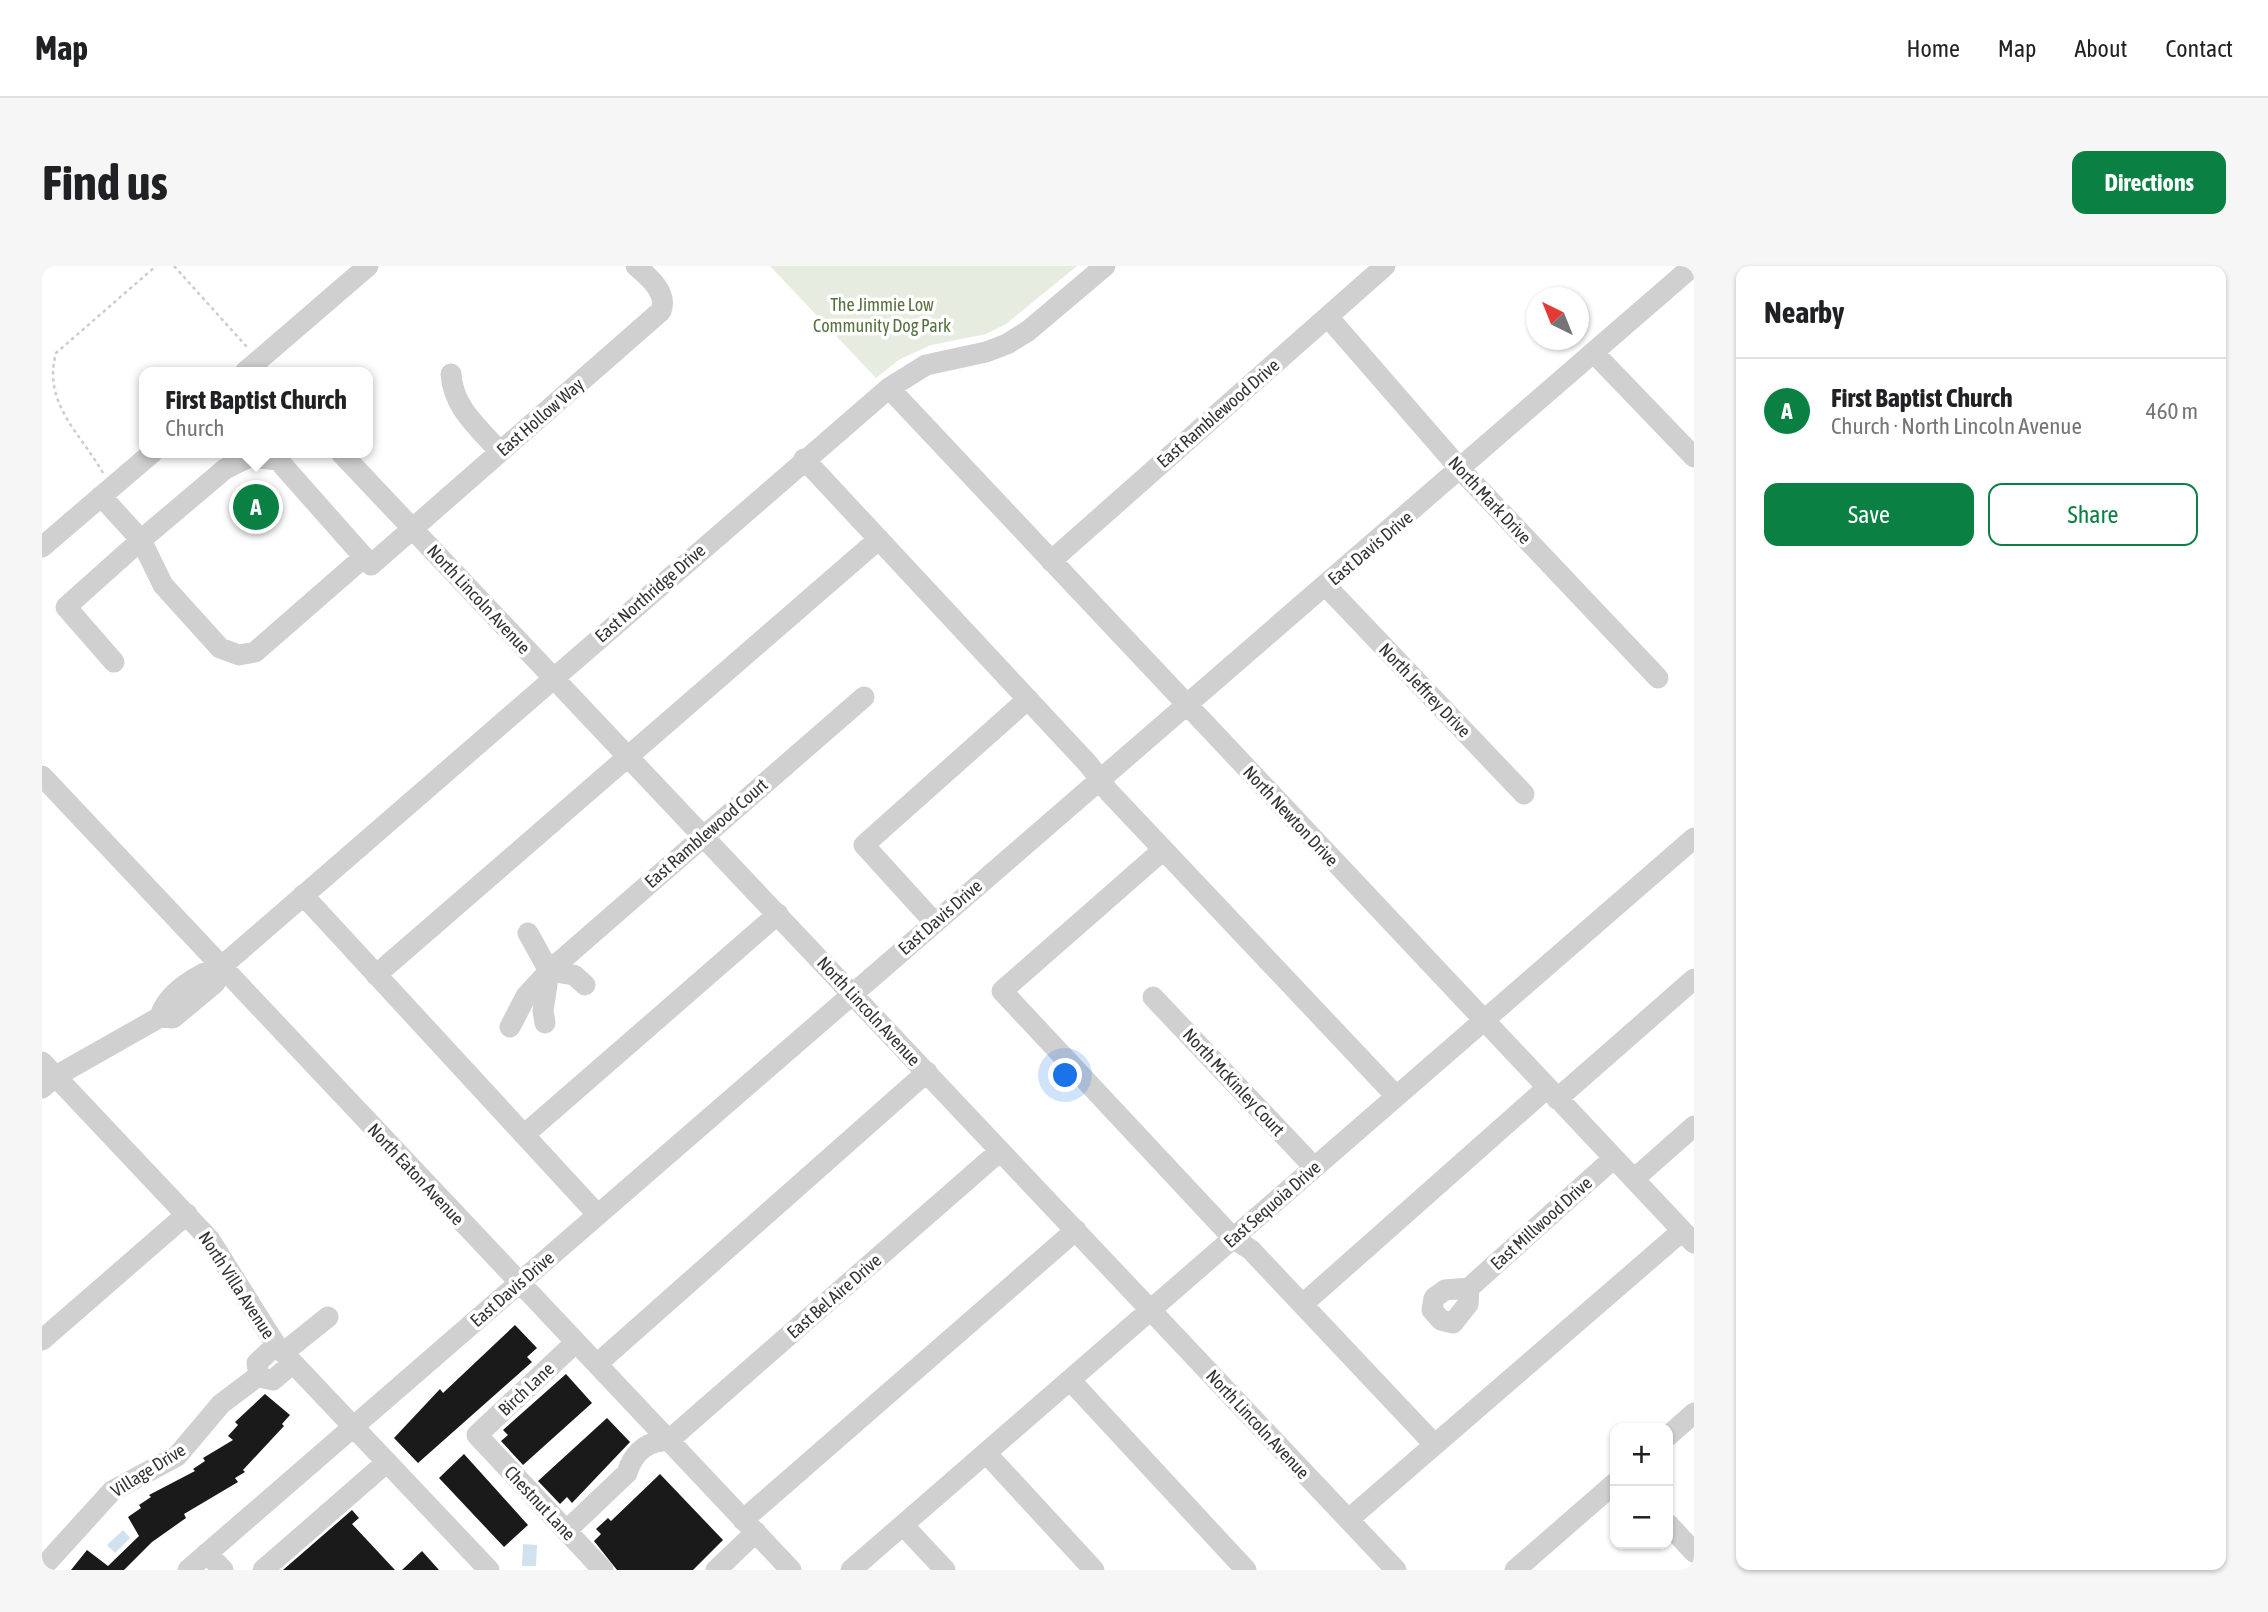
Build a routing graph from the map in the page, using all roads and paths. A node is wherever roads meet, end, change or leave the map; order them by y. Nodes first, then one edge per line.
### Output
1 (156, 266) edge
2 (174, 266) edge
3 (368, 266) edge
4 (636, 266) edge
5 (1105, 266) edge
6 (1385, 266) edge
7 (1693, 266) edge
8 (1328, 317) junction
9 (1594, 353) junction
10 (256, 367) edge
11 (451, 374) dead end
12 (889, 387) junction
13 (500, 452) junction
14 (1694, 457) edge
15 (146, 458) edge
16 (248, 458) edge
17 (259, 458) edge
18 (346, 458) edge
19 (804, 459) junction
20 (1461, 470) junction
21 (106, 492) junction
22 (414, 530) junction
23 (879, 539) junction
24 (141, 540) junction
25 (42, 547) edge
26 (364, 557) junction
27 (1051, 561) junction
28 (1325, 586) junction
29 (114, 662) dead end
30 (554, 678) junction
31 (1658, 678) dead end
32 (864, 697) dead end
33 (1028, 699) junction
34 (1185, 704) junction
35 (628, 756) junction
36 (42, 776) edge
37 (1100, 779) junction
38 (1524, 794) dead end
39 (702, 835) junction
40 (1694, 838) edge
41 (1163, 850) junction
42 (303, 895) junction
43 (778, 914) junction
44 (934, 922) junction
45 (528, 933) dead end
46 (222, 966) junction
47 (549, 971) junction
48 (376, 975) junction
49 (1694, 979) edge
50 (584, 985) dead end
51 (852, 993) junction
52 (1153, 997) dead end
53 (1483, 1020) junction
54 (545, 1023) dead end
55 (510, 1027) dead end
56 (927, 1072) junction
57 (46, 1075) edge
58 (1552, 1093) junction
59 (1396, 1096) junction
60 (1694, 1126) edge
61 (524, 1135) junction
62 (1000, 1151) junction
63 (1614, 1158) junction
64 (1314, 1167) junction
65 (1634, 1179) junction
66 (187, 1214) junction
67 (598, 1215) junction
68 (1076, 1230) junction
69 (1688, 1237) edge
70 (1233, 1238) junction
71 (518, 1283) junction
72 (1469, 1288) dead end
73 (1303, 1304) junction
74 (1150, 1310) junction
75 (328, 1317) dead end
76 (42, 1340) edge
77 (575, 1343) junction
78 (284, 1354) junction
79 (597, 1364) junction
80 (1070, 1380) junction
81 (1694, 1413) edge
82 (353, 1426) junction
83 (1673, 1432) edge
84 (477, 1435) joint
85 (665, 1440) junction
86 (1434, 1444) junction
87 (986, 1453) junction
88 (387, 1462) junction
89 (1610, 1486) edge
90 (1349, 1519) junction
91 (903, 1525) junction
92 (750, 1526) junction
93 (1673, 1529) edge
94 (566, 1531) junction
95 (1694, 1552) edge
96 (208, 1553) junction
97 (42, 1568) edge
98 (188, 1570) edge
99 (223, 1570) edge
100 (263, 1570) edge
101 (489, 1570) edge
102 (603, 1570) edge
103 (716, 1570) edge
104 (791, 1570) edge
105 (851, 1570) edge
106 (945, 1570) edge
107 (1094, 1570) edge
108 (1246, 1570) edge
109 (1396, 1570) edge
110 (1515, 1570) edge

1 - 21 path
2 - 10 path
3 - 10 street
4 - 13 street, East Hollow Way
5 - 12 street, East Northridge Drive
6 - 8 street, East Ramblewood Drive
7 - 9 street, East Davis Drive
8 - 20 street, North Mark Drive
8 - 27 street, East Ramblewood Drive
9 - 14 street
9 - 20 street, East Davis Drive
11 - 13 street
12 - 19 street, East Northridge Drive
12 - 27 street, North Newton Drive
13 - 22 street, East Hollow Way
15 - 21 street
16 - 24 street
17 - 26 street
18 - 22 street, North Lincoln Avenue
19 - 23 street
19 - 30 street, East Northridge Drive
20 - 28 street, East Davis Drive
20 - 31 street, North Mark Drive
21 - 24 street
21 - 25 street
22 - 26 street, East Hollow Way
22 - 30 street, North Lincoln Avenue
23 - 33 street
23 - 35 street
24 - 26 street
24 - 29 street
27 - 34 street, North Newton Drive
28 - 34 street, East Davis Drive
28 - 38 street, North Jeffrey Drive
30 - 35 street, North Lincoln Avenue
30 - 42 street, East Northridge Drive
32 - 39 street, East Ramblewood Court
33 - 37 street
33 - 44 street
34 - 37 street, East Davis Drive
34 - 53 street, North Newton Drive
35 - 39 street, North Lincoln Avenue
35 - 48 street
36 - 46 street, North Eaton Avenue
37 - 41 street
37 - 44 street, East Davis Drive
39 - 43 street, North Lincoln Avenue
39 - 47 street, East Ramblewood Court
40 - 53 street, East Sequoia Drive
41 - 59 street
41 - 70 street
42 - 46 street, East Northridge Drive
42 - 48 street
43 - 51 street, North Lincoln Avenue
43 - 61 street
44 - 51 street, East Davis Drive
45 - 47 street
46 - 57 street, East Northridge Drive
46 - 71 street, North Eaton Avenue
47 - 50 street
47 - 54 street
47 - 55 street, East Ramblewood Court
48 - 61 street
49 - 58 street
51 - 56 street, North Lincoln Avenue
51 - 67 street, East Davis Drive
52 - 64 street, North McKinley Court
53 - 58 street, North Newton Drive
53 - 59 street, East Sequoia Drive
56 - 62 street, North Lincoln Avenue
56 - 79 street
57 - 66 street, North Villa Avenue
58 - 63 street, North Newton Drive
58 - 73 street
59 - 64 street, East Sequoia Drive
60 - 65 street
61 - 67 street
62 - 68 street, North Lincoln Avenue
62 - 85 street, East Bel Aire Drive
63 - 65 street, North Newton Drive
63 - 72 street, East Millwood Drive
64 - 70 street, East Sequoia Drive
65 - 69 street, North Newton Drive
66 - 76 street
66 - 78 street, North Villa Avenue
67 - 71 street, East Davis Drive
68 - 74 street, North Lincoln Avenue
68 - 92 street
69 - 86 street
70 - 73 street
70 - 74 street, East Sequoia Drive
71 - 77 street, North Eaton Avenue
71 - 82 street, East Davis Drive
73 - 86 street
74 - 80 street, East Sequoia Drive
74 - 90 street, North Lincoln Avenue
75 - 78 street
77 - 79 street, North Eaton Avenue
77 - 84 street, Birch Lane
78 - 82 street, North Villa Avenue
78 - 97 street, Village Drive
79 - 85 street, North Eaton Avenue
80 - 87 street, East Sequoia Drive
80 - 108 street
81 - 83 street
82 - 88 street, North Villa Avenue
82 - 96 street, East Davis Drive
84 - 94 street, Chestnut Lane
85 - 92 street, North Eaton Avenue
85 - 94 street, East Bel Aire Drive
86 - 90 street
87 - 91 street, East Sequoia Drive
87 - 107 street
88 - 100 street
88 - 101 street, North Villa Avenue
89 - 110 street
90 - 109 street, North Lincoln Avenue
91 - 105 street, East Sequoia Drive
91 - 106 street
92 - 103 street
92 - 104 street, North Eaton Avenue
93 - 95 street
94 - 102 street, Chestnut Lane
96 - 98 street, East Davis Drive
96 - 99 street

